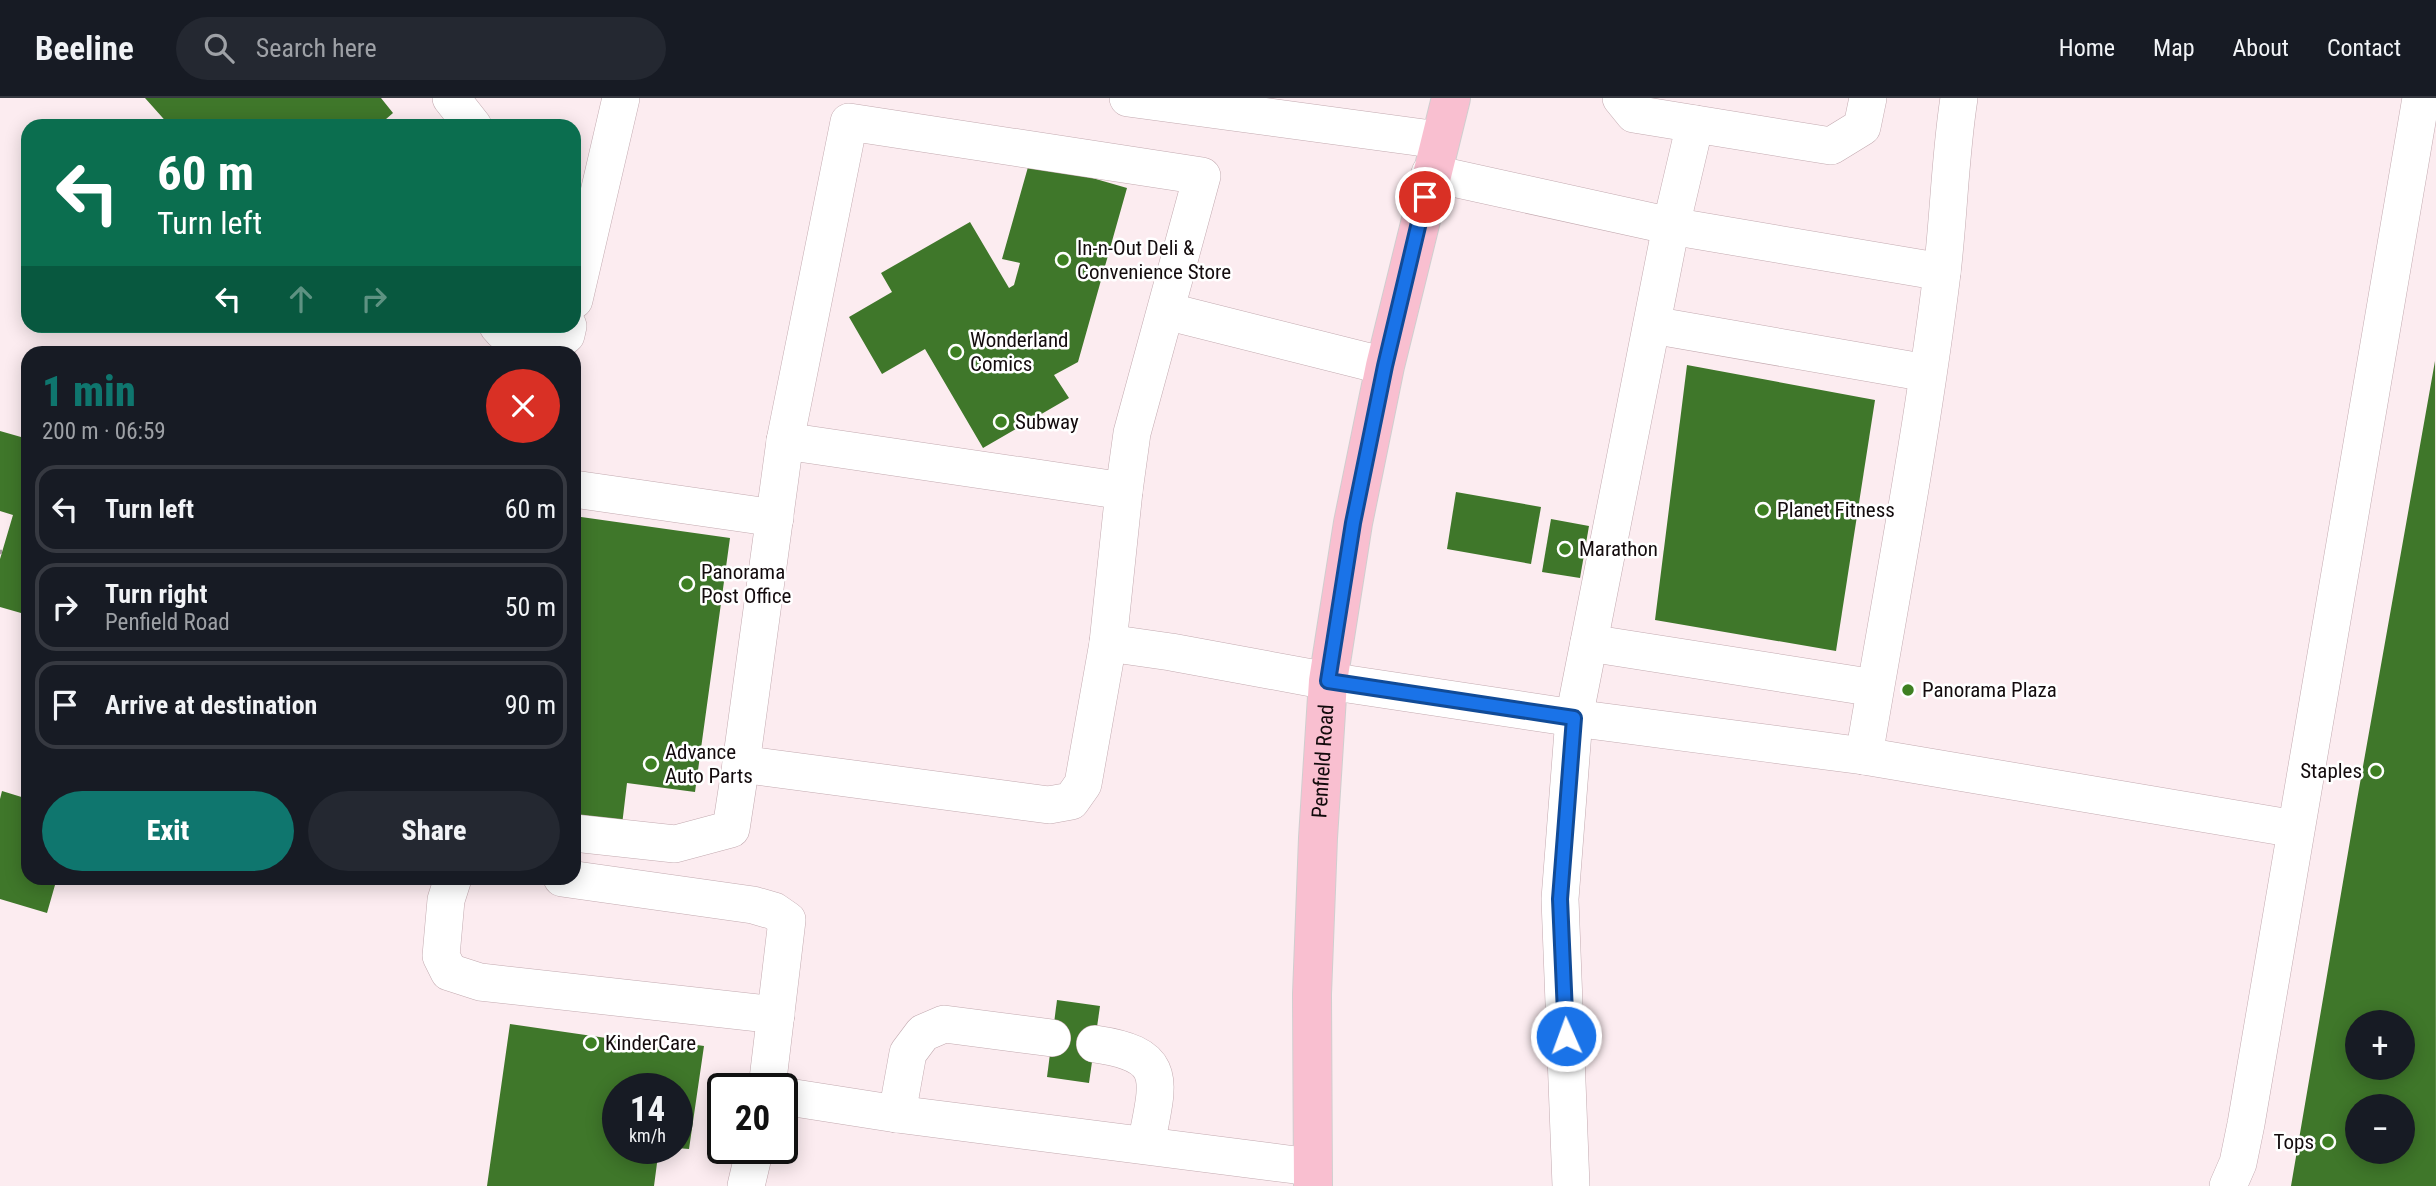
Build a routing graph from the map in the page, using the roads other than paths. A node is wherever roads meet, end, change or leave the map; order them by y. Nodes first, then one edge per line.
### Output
1 (451, 98) edge
2 (621, 98) edge
3 (1128, 98) edge
4 (1451, 98) edge
5 (1621, 98) edge
6 (1868, 98) edge
7 (1959, 98) edge
8 (2421, 98) edge
9 (1346, 113) edge
10 (468, 119) edge
11 (1695, 124) junction
12 (1435, 157) junction
13 (1671, 226) junction
14 (581, 270) edge
15 (1942, 272) junction
16 (1166, 311) junction
17 (1652, 325) junction
18 (504, 333) edge
19 (566, 333) edge
20 (552, 346) edge
21 (552, 346) edge
22 (1385, 366) junction
23 (1927, 373) junction
24 (785, 441) junction
25 (581, 490) edge
26 (1124, 491) junction
27 (775, 518) junction
28 (1108, 643) junction
29 (1589, 643) junction
30 (1328, 681) junction
31 (1875, 688) junction
32 (1574, 718) junction
33 (1864, 756) junction
34 (741, 764) junction
35 (2295, 829) junction
36 (581, 834) edge
37 (581, 881) edge
38 (451, 885) edge
39 (776, 1015) junction
40 (1052, 1038) dead end
41 (1095, 1044) dead end
42 (769, 1073) edge
43 (798, 1099) edge
44 (897, 1114) junction
45 (1146, 1144) junction
46 (751, 1164) edge
47 (1312, 1177) edge
48 (746, 1186) edge
49 (1571, 1186) edge
50 (2228, 1186) edge

1 - 10 lane
2 - 14 lane
3 - 9 lane
4 - 12 main road, Penfield Road
5 - 11 lane
6 - 11 lane
7 - 15 lane
8 - 35 lane
9 - 12 lane
11 - 13 lane
12 - 13 lane
12 - 22 main road, Penfield Road
13 - 15 lane
13 - 17 lane
15 - 23 lane
16 - 22 lane
16 - 24 lane
16 - 26 lane
17 - 23 lane
17 - 29 lane
18 - 21 lane
19 - 20 lane
22 - 30 main road, Penfield Road
23 - 31 lane
24 - 26 lane
24 - 27 lane
25 - 27 lane
26 - 28 lane
27 - 34 lane
28 - 30 lane
28 - 34 lane
29 - 31 lane
29 - 32 lane
30 - 32 lane
30 - 47 main road, Penfield Road
31 - 33 lane
32 - 33 lane
32 - 49 lane
33 - 35 lane
34 - 36 lane
35 - 50 lane
37 - 39 lane
38 - 39 lane
39 - 42 lane
40 - 44 lane
41 - 45 lane
43 - 44 lane
44 - 45 lane
45 - 47 lane
46 - 48 lane

